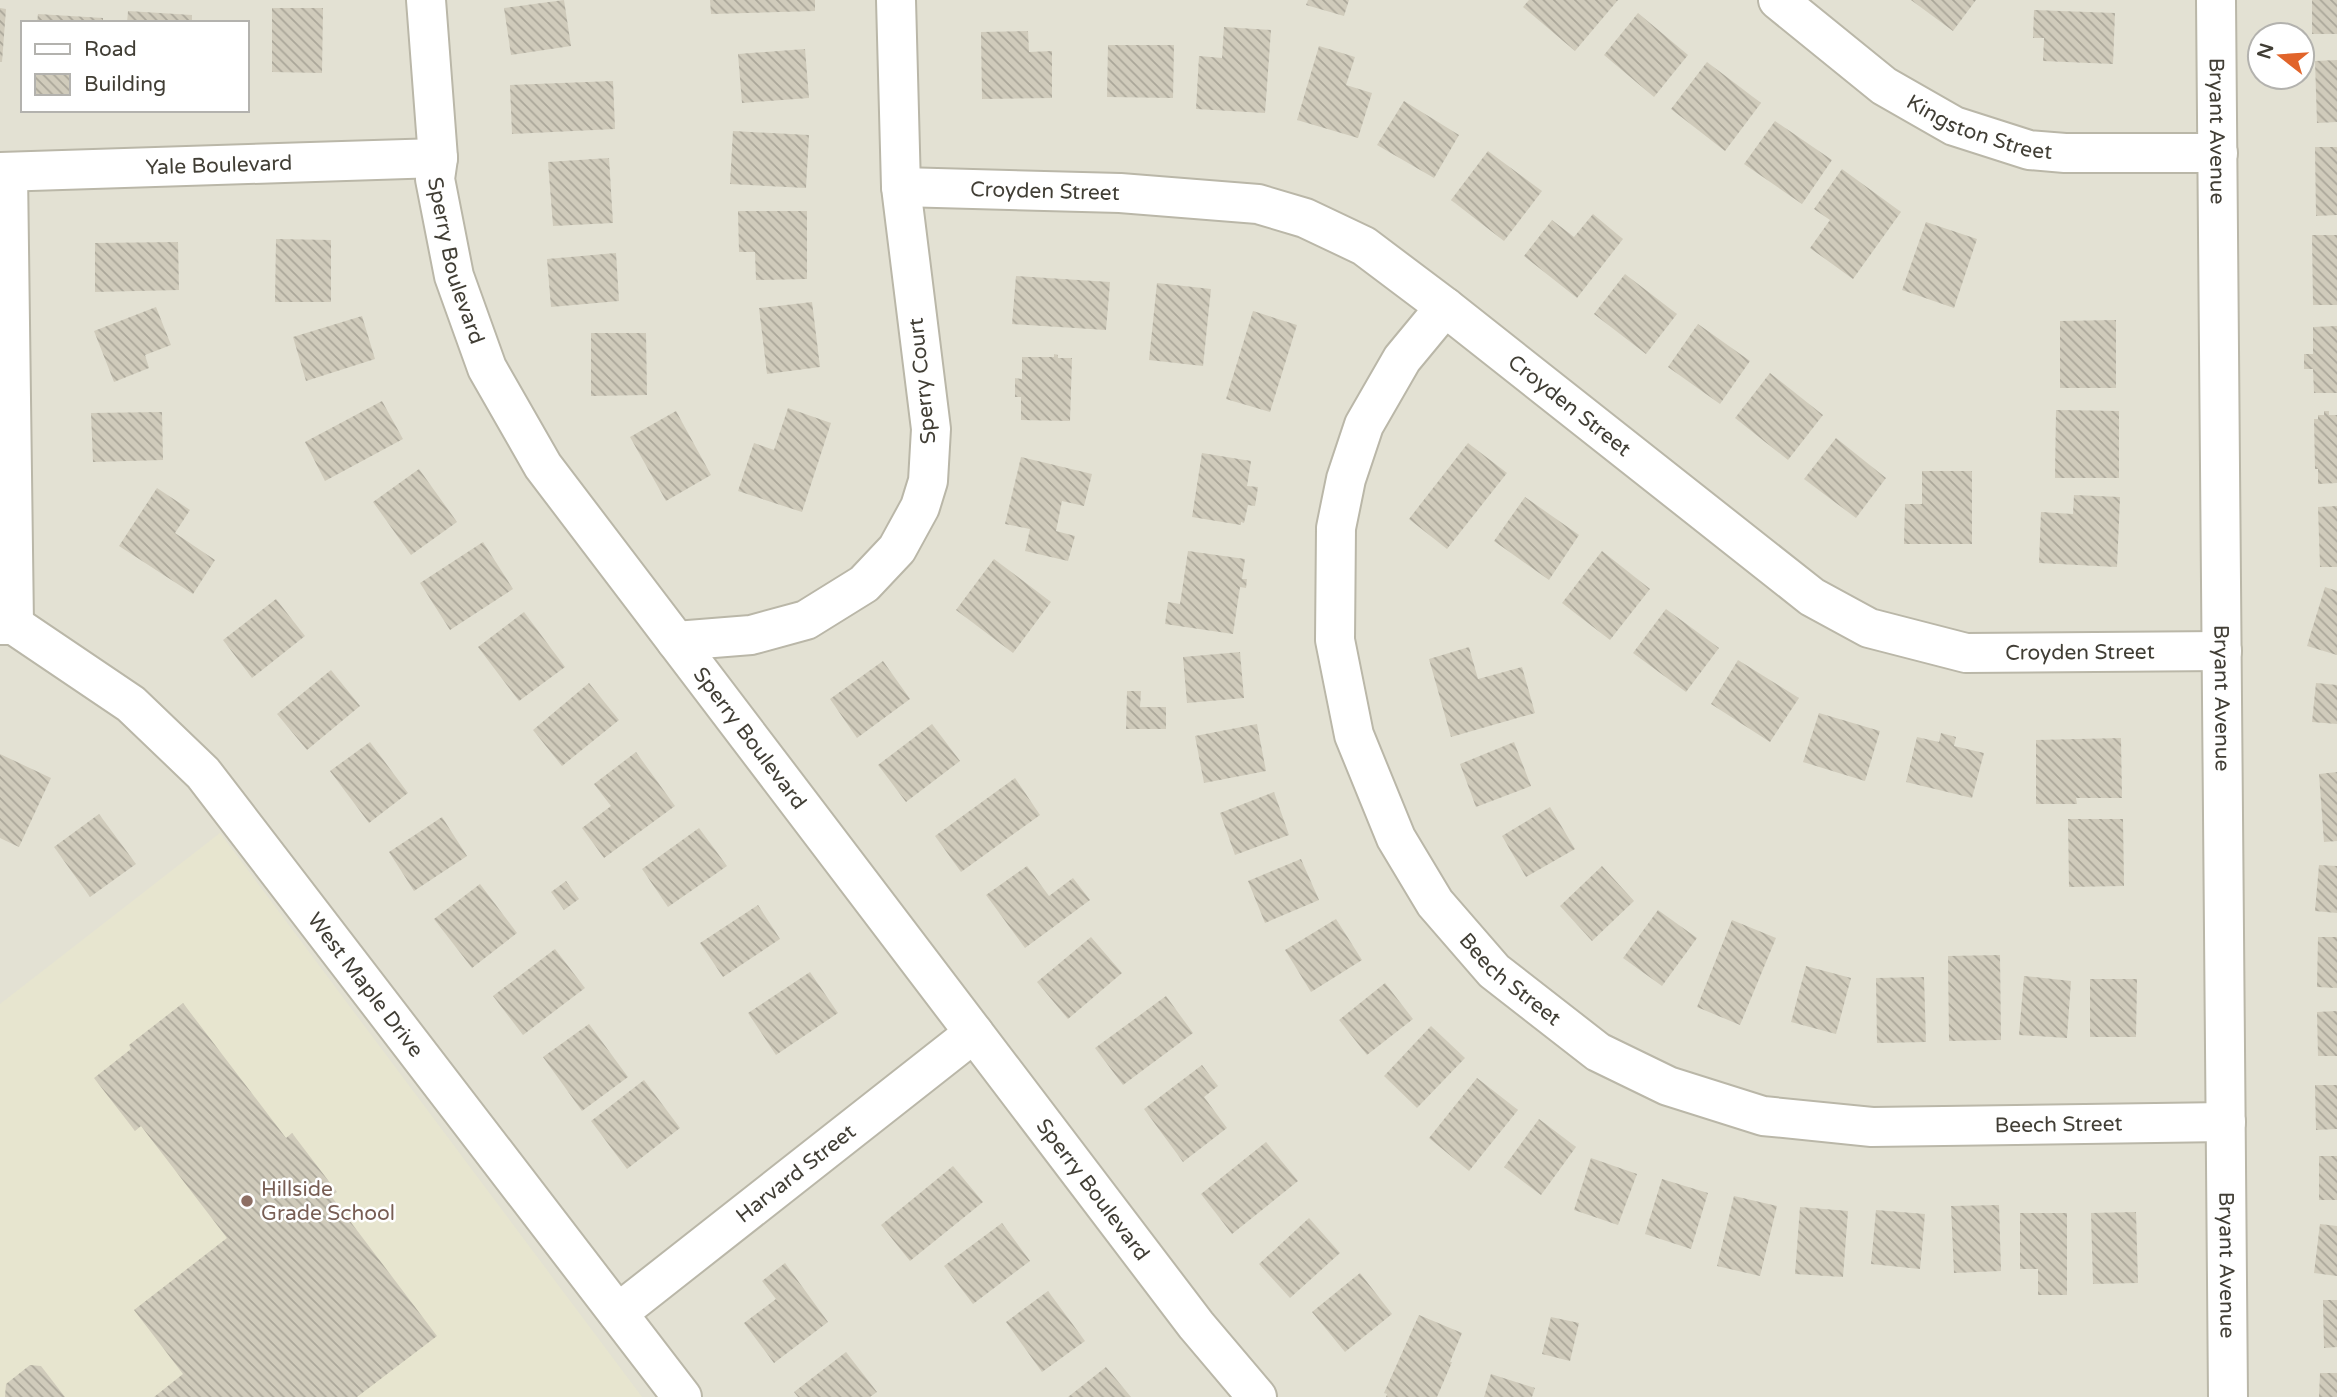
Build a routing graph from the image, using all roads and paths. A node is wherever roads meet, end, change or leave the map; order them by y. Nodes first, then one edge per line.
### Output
1 (426, 0) edge
2 (896, 0) edge
3 (1778, 0) edge
4 (2216, 0) edge
5 (2218, 153) junction
6 (438, 158) junction
7 (4, 172) edge
8 (901, 187) junction
9 (1445, 307) junction
10 (7, 625) edge
11 (676, 641) junction
12 (2222, 651) junction
13 (974, 1034) junction
14 (2226, 1122) junction
15 (618, 1313) junction
16 (682, 1397) edge
17 (1257, 1397) edge
18 (2228, 1397) edge

1 - 6 street, Sperry Boulevard
2 - 8 street, Sperry Court
3 - 5 street, Kingston Street
4 - 5 street, Bryant Avenue
5 - 12 street, Bryant Avenue
6 - 7 street, Yale Boulevard
6 - 11 street, Sperry Boulevard
7 - 10 street
8 - 9 street, Croyden Street
8 - 11 street, Sperry Court
9 - 12 street, Croyden Street
9 - 14 street, Beech Street
10 - 15 street, West Maple Drive
11 - 13 street, Sperry Boulevard
12 - 14 street, Bryant Avenue
13 - 15 street, Harvard Street
13 - 17 street, Sperry Boulevard
14 - 18 street, Bryant Avenue
15 - 16 street, West Maple Drive

